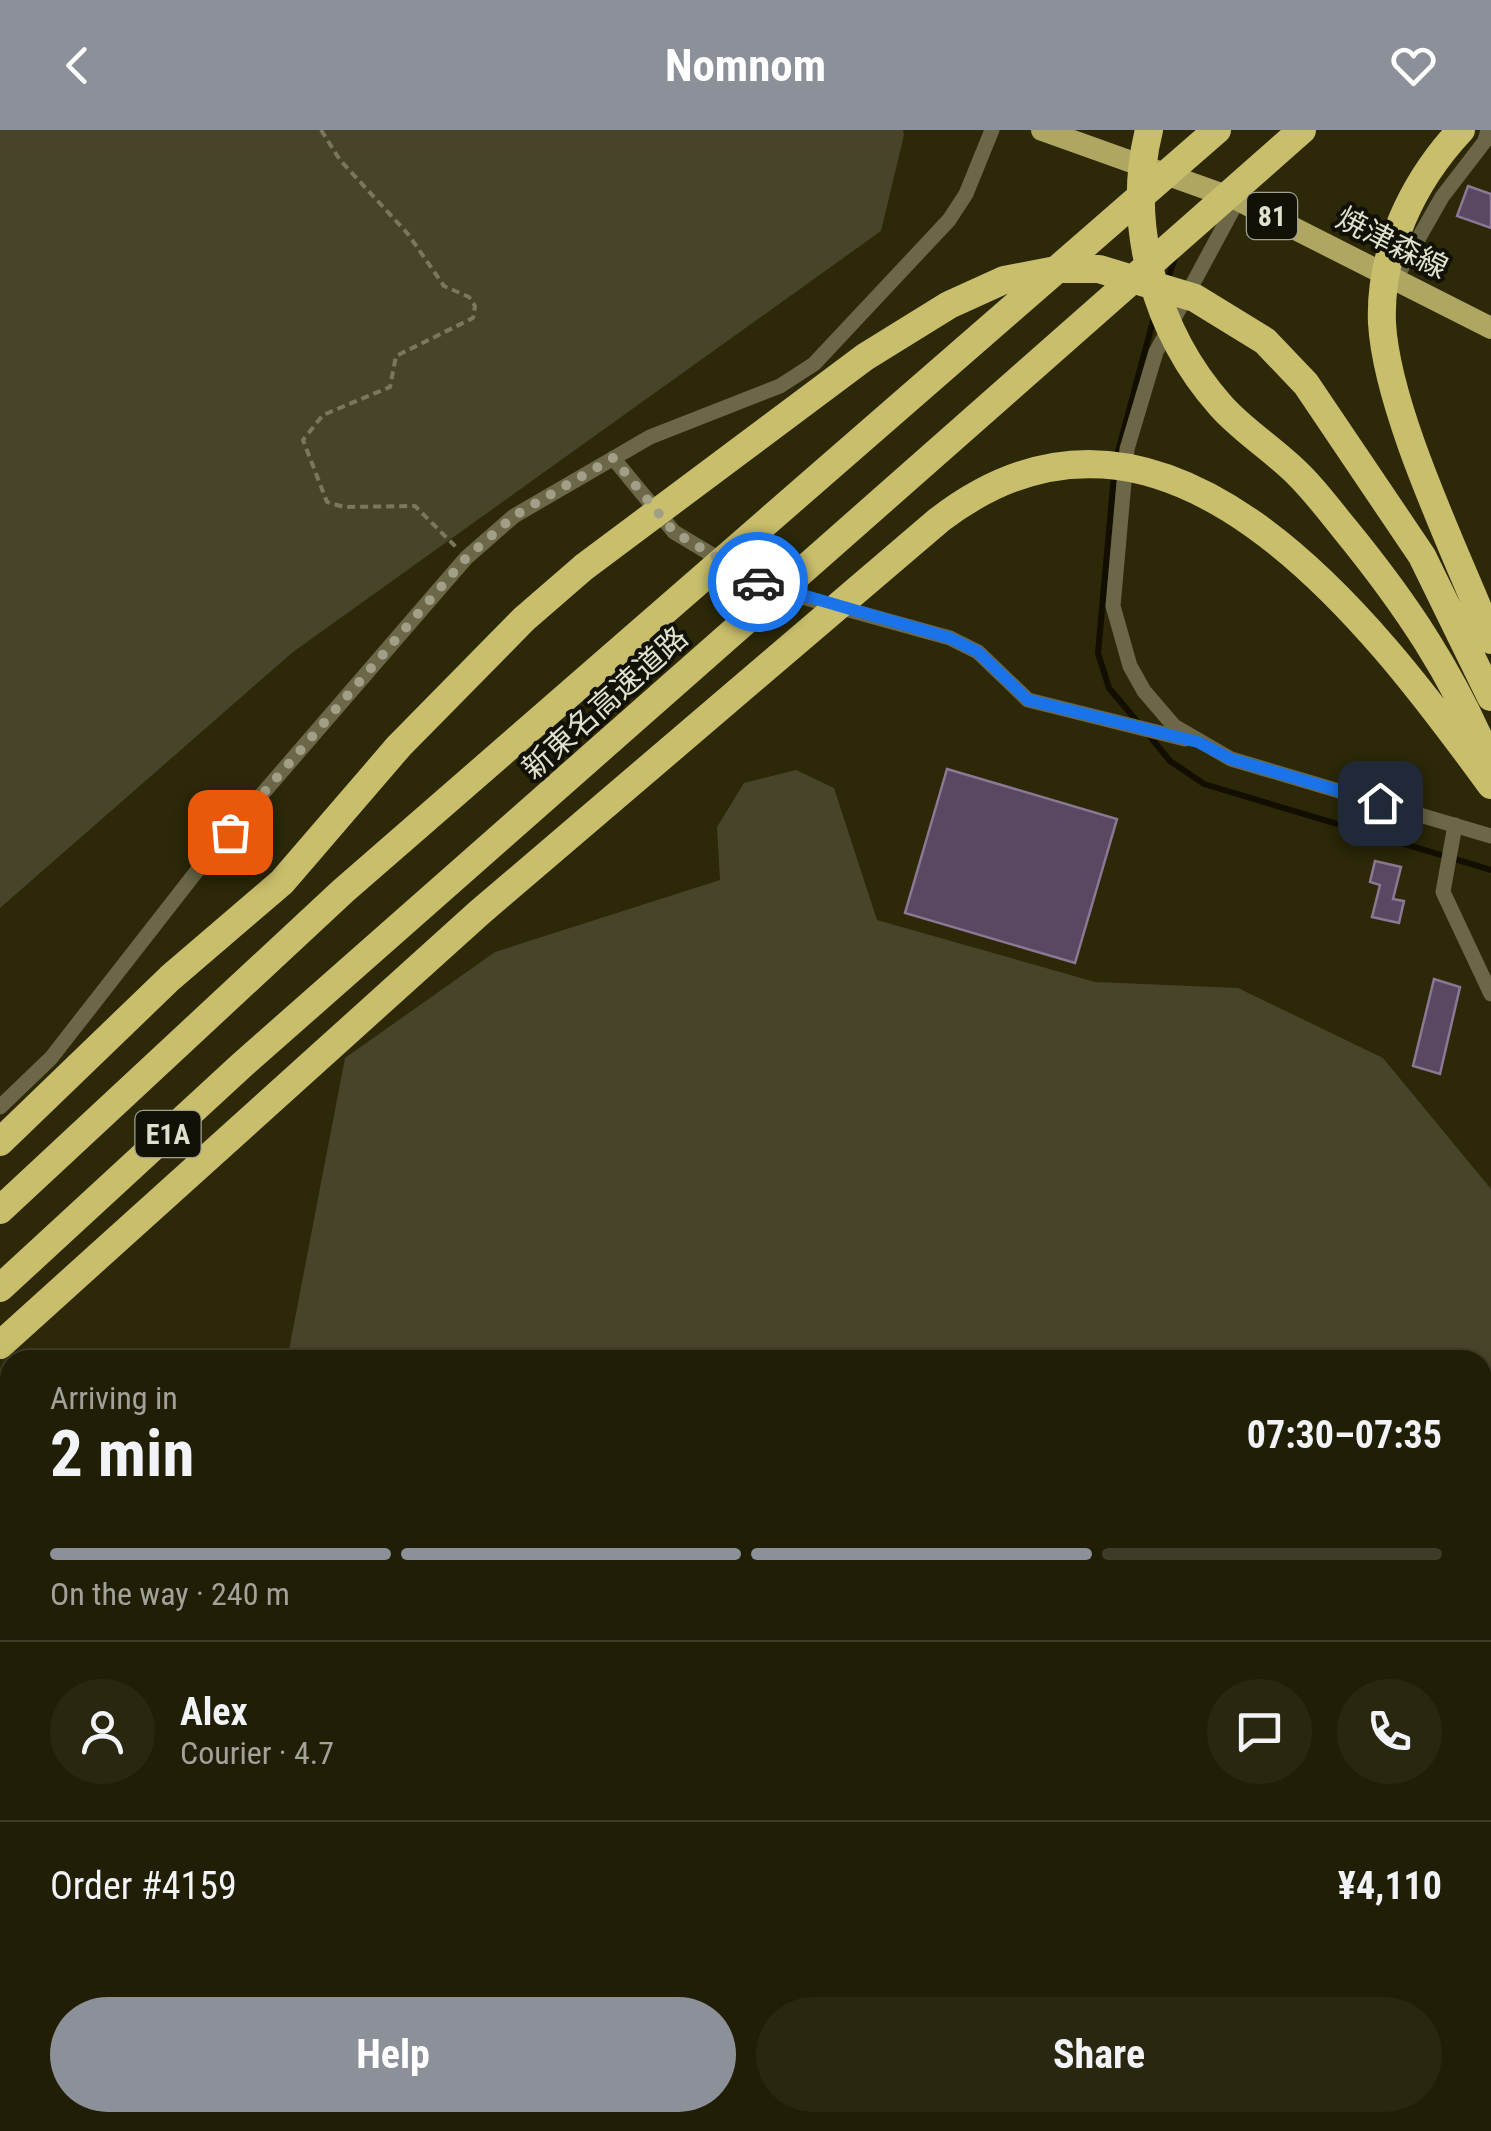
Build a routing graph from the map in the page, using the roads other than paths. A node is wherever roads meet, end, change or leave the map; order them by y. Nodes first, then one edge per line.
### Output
1 (992, 130) edge
2 (1042, 130) edge
3 (1150, 130) edge
4 (1216, 130) edge
5 (1302, 130) edge
6 (1461, 130) edge
7 (1488, 130) edge
8 (1238, 200) junction
9 (1396, 278) junction
10 (1491, 328) edge
11 (613, 458) junction
12 (1491, 640) edge
13 (1491, 697) edge
14 (1198, 742) junction
15 (1491, 766) edge
16 (1491, 785) edge
17 (1455, 825) junction
18 (1491, 836) edge
19 (1491, 994) edge
20 (0, 1106) edge
21 (0, 1142) edge
22 (0, 1210) edge
23 (0, 1288) edge
24 (0, 1346) edge

1 - 11 street
2 - 8 main road, 焼津森線 / 81
3 - 15 highway
4 - 22 highway, 新東名高速道路 / E1A
5 - 23 highway, 新東名高速道路 / E1A
6 - 12 highway
7 - 9 street
8 - 9 main road, 焼津森線 / 81
8 - 14 street
9 - 10 main road, 焼津森線 / 81
11 - 14 street
11 - 20 street
13 - 21 highway
14 - 17 street
16 - 24 highway
17 - 18 street
17 - 19 street

